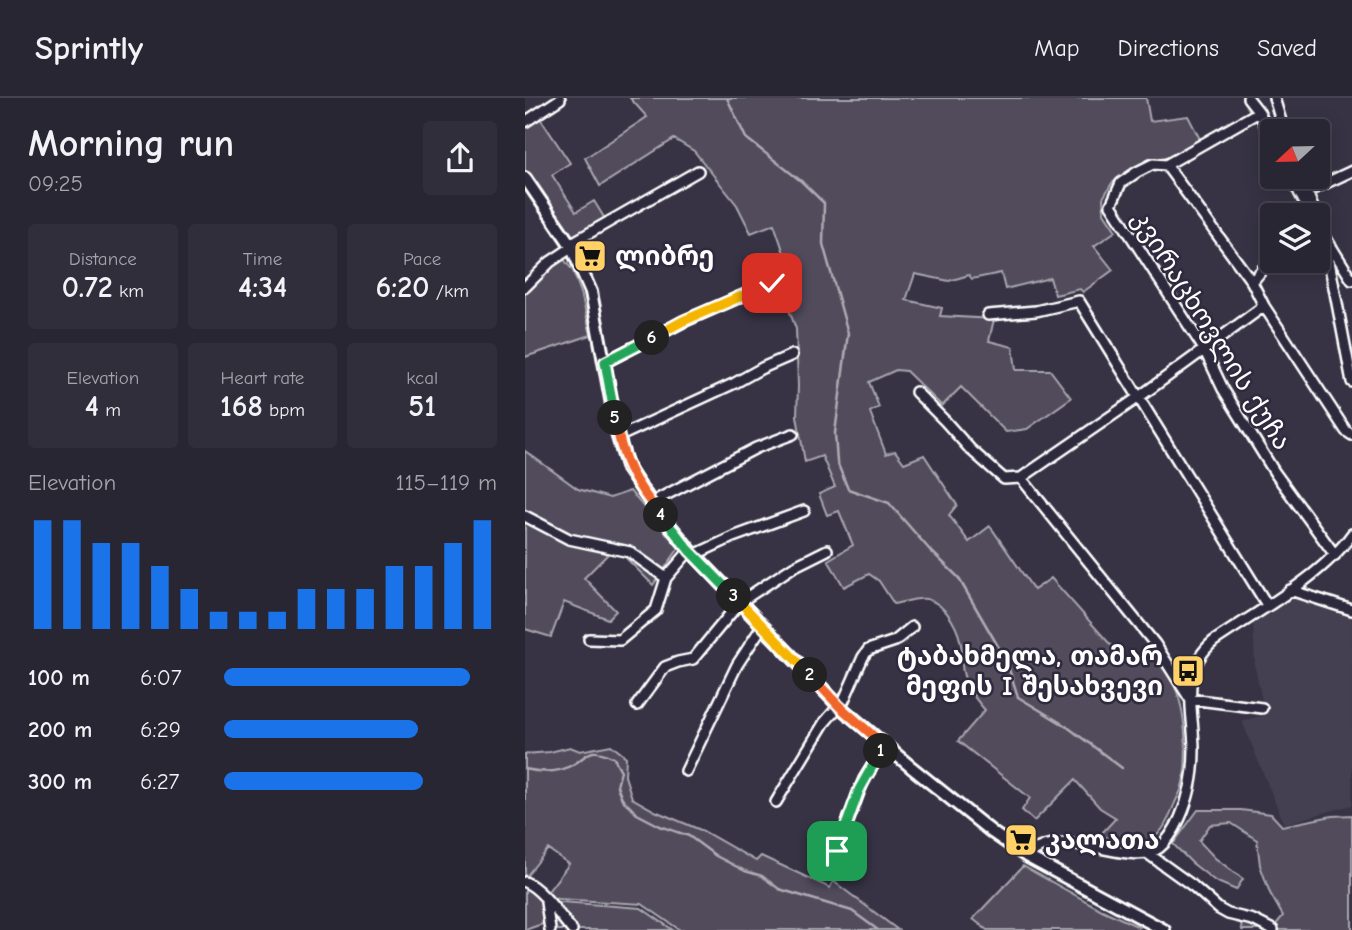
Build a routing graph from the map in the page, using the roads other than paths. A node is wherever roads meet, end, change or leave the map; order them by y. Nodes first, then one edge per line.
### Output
1 (1248, 98) edge
2 (1274, 98) edge
3 (560, 99) edge
4 (1259, 112) junction
5 (1262, 119) edge
6 (1280, 119) edge
7 (525, 122) edge
8 (1166, 165) junction
9 (698, 171) dead end
10 (1352, 171) edge
11 (525, 178) edge
12 (1306, 189) edge
13 (1307, 192) junction
14 (1311, 203) edge
15 (571, 246) junction
16 (1330, 249) edge
17 (1260, 272) edge
18 (1329, 273) edge
19 (1352, 280) edge
20 (1252, 282) junction
21 (772, 283) dead end
22 (525, 288) edge
23 (1263, 306) junction
24 (988, 315) dead end
25 (1204, 349) junction
26 (793, 355) dead end
27 (605, 362) junction
28 (1352, 382) edge
29 (916, 392) dead end
30 (1139, 397) junction
31 (793, 434) dead end
32 (1352, 435) edge
33 (618, 437) junction
34 (1021, 478) junction
35 (653, 505) junction
36 (804, 511) dead end
37 (525, 516) edge
38 (1352, 534) edge
39 (827, 550) dead end
40 (692, 552) junction
41 (1335, 555) junction
42 (666, 578) junction
43 (1290, 590) junction
44 (740, 602) junction
45 (1267, 605) junction
46 (1352, 610) edge
47 (763, 625) junction
48 (912, 627) dead end
49 (589, 639) dead end
50 (1190, 699) junction
51 (638, 705) dead end
52 (839, 706) junction
53 (1262, 708) dead end
54 (885, 746) junction
55 (686, 771) dead end
56 (776, 802) dead end
57 (837, 851) dead end
58 (1147, 853) junction
59 (1026, 856) junction
60 (525, 882) edge
61 (546, 900) junction
62 (550, 930) edge
63 (572, 930) edge
64 (1164, 930) edge
65 (1273, 930) edge

1 - 4 street
2 - 6 street
3 - 7 street
4 - 5 street
4 - 8 street, კვირაცხოვლის ქუჩა
8 - 20 street
8 - 25 street, კვირაცხოვლის ქუჩა
9 - 15 street
10 - 13 street
11 - 15 main road
12 - 13 street
13 - 14 street
15 - 22 street
15 - 27 main road
16 - 19 street
17 - 20 street
18 - 28 street
20 - 23 street
21 - 27 street
23 - 25 street
23 - 32 street
24 - 30 street
25 - 30 street
25 - 41 street, კვირაცხოვლის ქუჩა
26 - 33 street
27 - 33 main road
29 - 34 street
30 - 34 street
30 - 45 street
31 - 35 street
33 - 35 main road
34 - 50 street
35 - 40 main road
36 - 40 street
37 - 42 street
38 - 41 street
39 - 44 street
40 - 42 street
40 - 44 main road
41 - 43 street
42 - 49 street
43 - 45 street
43 - 46 street
44 - 47 main road
44 - 51 street
45 - 50 street
47 - 52 main road
47 - 55 street
48 - 52 street
50 - 53 street
50 - 58 street
52 - 54 main road
52 - 56 street
54 - 57 street
54 - 59 main road
58 - 59 street
58 - 65 street
59 - 64 main road
60 - 61 street
61 - 62 street
61 - 63 street

